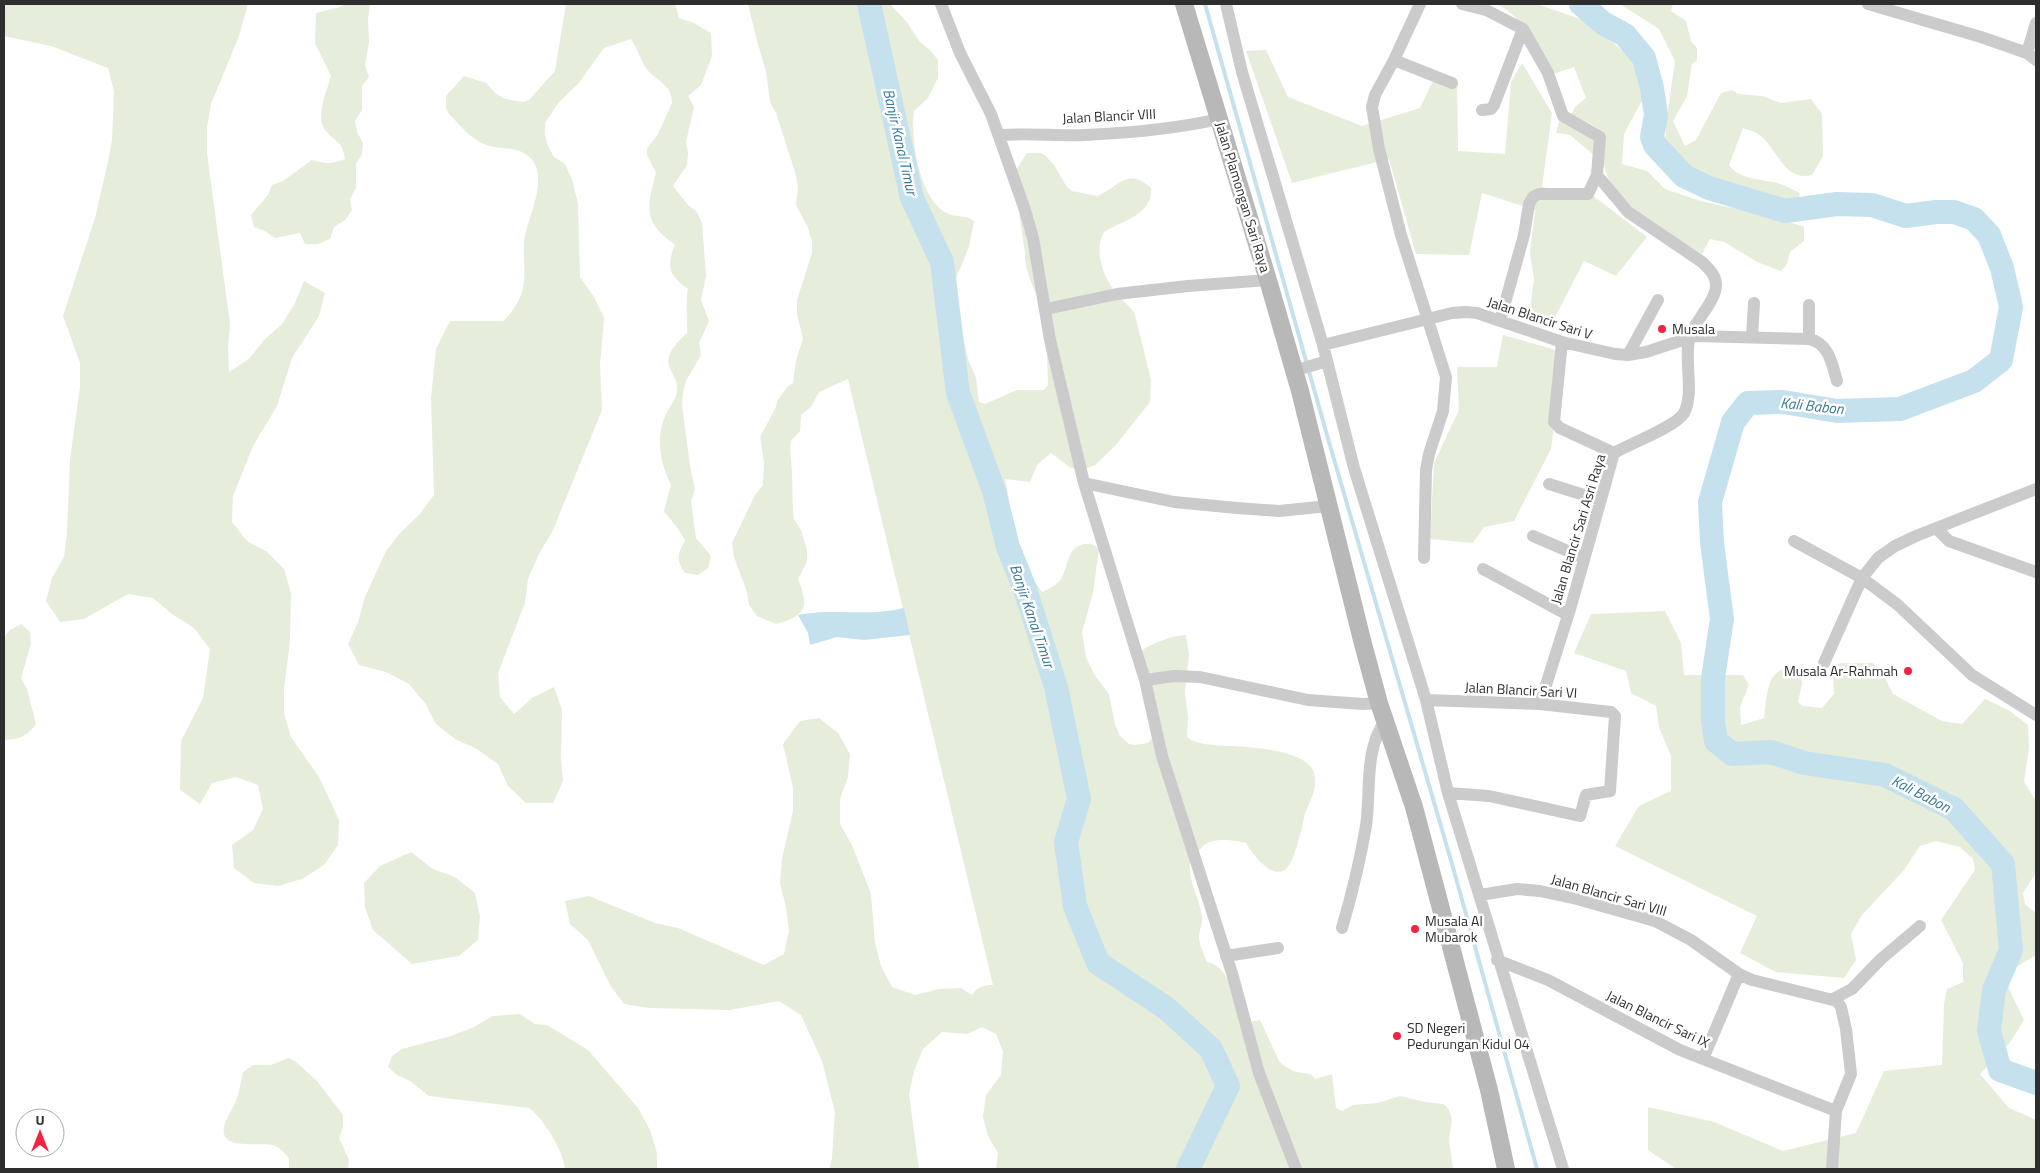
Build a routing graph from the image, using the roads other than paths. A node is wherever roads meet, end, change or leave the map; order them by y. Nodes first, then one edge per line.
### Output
1 (941, 4) edge
2 (1184, 4) edge
3 (1226, 4) edge
4 (1420, 4) edge
5 (1462, 4) edge
6 (1868, 4) edge
7 (2036, 23) edge
8 (1524, 29) junction
9 (2032, 56) edge
10 (1394, 60) junction
11 (1452, 83) dead end
12 (1482, 110) dead end
13 (1219, 119) junction
14 (1000, 135) junction
15 (1597, 176) junction
16 (1268, 280) junction
17 (1658, 300) dead end
18 (1754, 304) dead end
19 (1809, 306) dead end
20 (1046, 309) junction
21 (1426, 320) junction
22 (1500, 321) junction
23 (1690, 337) junction
24 (1752, 337) junction
25 (1809, 339) junction
26 (1562, 342) junction
27 (1323, 345) junction
28 (1628, 355) junction
29 (1321, 363) junction
30 (1297, 370) junction
31 (1837, 381) dead end
32 (1614, 453) junction
33 (1084, 483) junction
34 (1549, 484) dead end
35 (2036, 489) edge
36 (1600, 500) junction
37 (1328, 506) junction
38 (1937, 529) junction
39 (1533, 536) dead end
40 (1794, 541) dead end
41 (1424, 558) dead end
42 (1584, 558) junction
43 (1483, 569) dead end
44 (2036, 572) edge
45 (1862, 578) junction
46 (1568, 615) junction
47 (1824, 663) dead end
48 (1145, 680) junction
49 (1426, 700) junction
50 (1379, 703) junction
51 (1540, 704) junction
52 (2036, 715) edge
53 (1385, 721) junction
54 (1448, 793) junction
55 (1480, 895) junction
56 (1920, 926) dead end
57 (1342, 928) dead end
58 (1278, 948) dead end
59 (1226, 956) junction
60 (1498, 960) junction
61 (1739, 974) junction
62 (1833, 999) junction
63 (1703, 1059) junction
64 (1836, 1111) junction
65 (1296, 1169) edge
66 (1506, 1169) edge
67 (1563, 1169) edge
68 (1832, 1169) edge

1 - 14 street
2 - 13 street, Jalan Plamongan Sari Raya
3 - 27 street
4 - 10 street
5 - 8 street
6 - 9 street
7 - 9 street
8 - 12 street
8 - 15 street
10 - 11 street
10 - 21 street
13 - 14 street, Jalan Blancir VIII
13 - 16 street, Jalan Plamongan Sari Raya
14 - 20 street
15 - 22 street
15 - 23 street
16 - 20 street
16 - 30 street, Jalan Plamongan Sari Raya
17 - 28 street
18 - 24 street
19 - 25 street
20 - 33 street
21 - 22 street, Jalan Blancir Sari V
21 - 27 street, Jalan Blancir Sari V
21 - 41 street
22 - 26 street, Jalan Blancir Sari V
23 - 24 street, Jalan Blancir Sari V
23 - 28 street, Jalan Blancir Sari V
23 - 32 street, Jalan Blancir Sari Asri Raya
24 - 25 street, Jalan Blancir Sari V
25 - 31 street
26 - 28 street, Jalan Blancir Sari V
26 - 32 street
27 - 29 street
29 - 30 street
29 - 49 street
30 - 37 street, Jalan Plamongan Sari Raya
32 - 36 street, Jalan Blancir Sari Asri Raya
33 - 37 street
33 - 48 street
34 - 36 street
35 - 38 street
36 - 42 street, Jalan Blancir Sari Asri Raya
37 - 50 street, Jalan Plamongan Sari Raya
38 - 44 street
38 - 45 street
39 - 42 street
40 - 45 street
42 - 46 street, Jalan Blancir Sari Asri Raya
43 - 46 street
45 - 47 street
45 - 52 street
46 - 51 street, Jalan Blancir Sari Asri Raya
48 - 50 street
48 - 59 street
49 - 51 street, Jalan Blancir Sari VI
49 - 54 street
50 - 53 street, Jalan Plamongan Sari Raya
51 - 54 street, Jalan Blancir Sari VI
53 - 57 street
53 - 66 street, Jalan Plamongan Sari Raya
54 - 55 street
55 - 60 street
55 - 61 street, Jalan Blancir Sari VIII
56 - 62 street
58 - 59 street
59 - 65 street
60 - 63 street, Jalan Blancir Sari IX
60 - 67 street
61 - 62 street, Jalan Blancir Sari VIII
61 - 63 street
62 - 64 street
63 - 64 street, Jalan Blancir Sari IX
64 - 68 street

